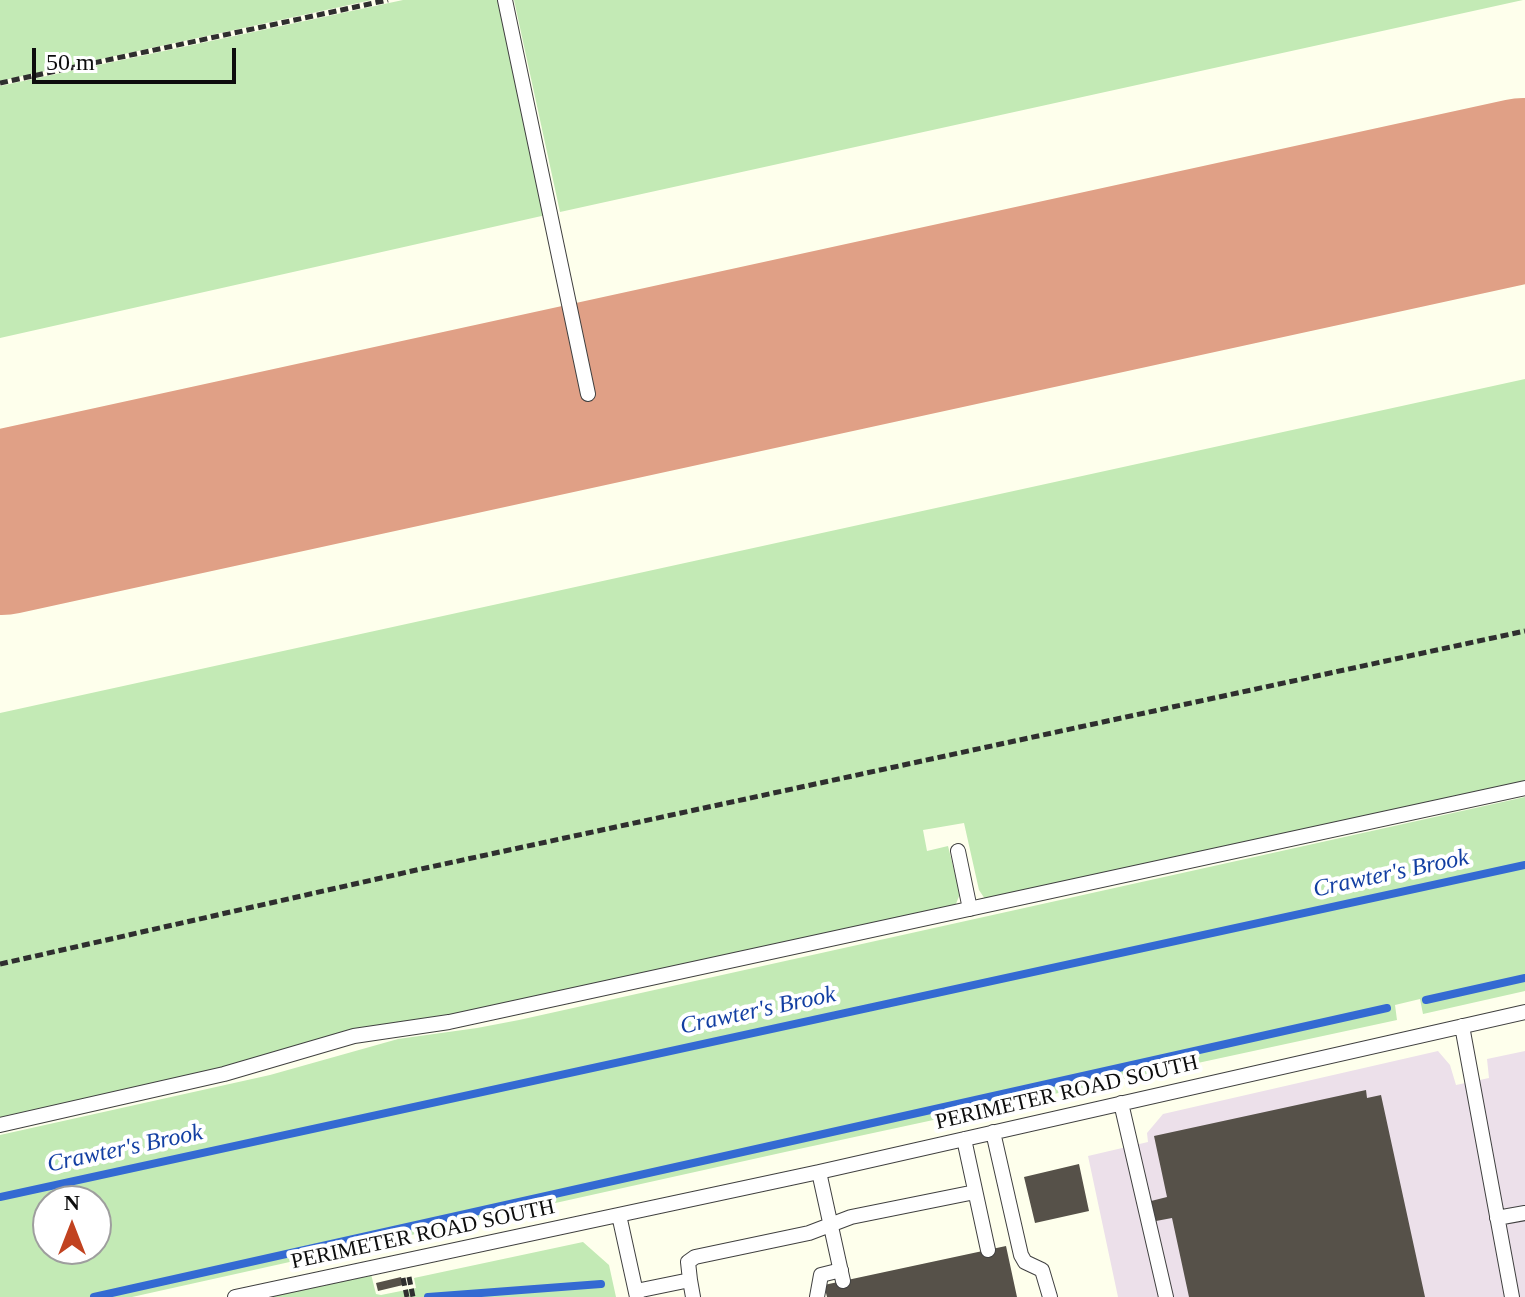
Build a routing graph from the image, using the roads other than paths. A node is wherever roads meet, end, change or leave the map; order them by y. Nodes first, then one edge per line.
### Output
1 (505, 0) edge
2 (588, 394) dead end
3 (1525, 788) edge
4 (958, 851) dead end
5 (970, 909) junction
6 (1525, 1012) edge
7 (1462, 1026) junction
8 (1121, 1103) junction
9 (0, 1125) edge
10 (993, 1132) junction
11 (964, 1139) junction
12 (819, 1172) junction
13 (975, 1192) junction
14 (1525, 1213) edge
15 (619, 1215) junction
16 (1497, 1218) junction
17 (831, 1224) junction
18 (988, 1250) dead end
19 (690, 1280) junction
20 (636, 1294) edge
21 (235, 1297) edge
22 (693, 1297) edge
23 (817, 1297) edge
24 (1050, 1297) edge
25 (1166, 1297) edge
26 (1512, 1297) edge

1 - 2 lane
3 - 5 lane
4 - 5 lane
5 - 9 lane
6 - 7 lane, PERIMETER ROAD SOUTH
7 - 8 lane, PERIMETER ROAD SOUTH
7 - 16 lane
8 - 10 lane, PERIMETER ROAD SOUTH
8 - 25 lane
10 - 11 lane, PERIMETER ROAD SOUTH
10 - 24 lane
11 - 12 lane, PERIMETER ROAD SOUTH
11 - 13 lane
12 - 15 lane, PERIMETER ROAD SOUTH
12 - 17 lane
13 - 17 lane
13 - 18 lane
14 - 16 lane
15 - 20 lane
15 - 21 lane, PERIMETER ROAD SOUTH
16 - 26 lane
17 - 19 lane
17 - 23 lane
19 - 20 lane
19 - 22 lane

